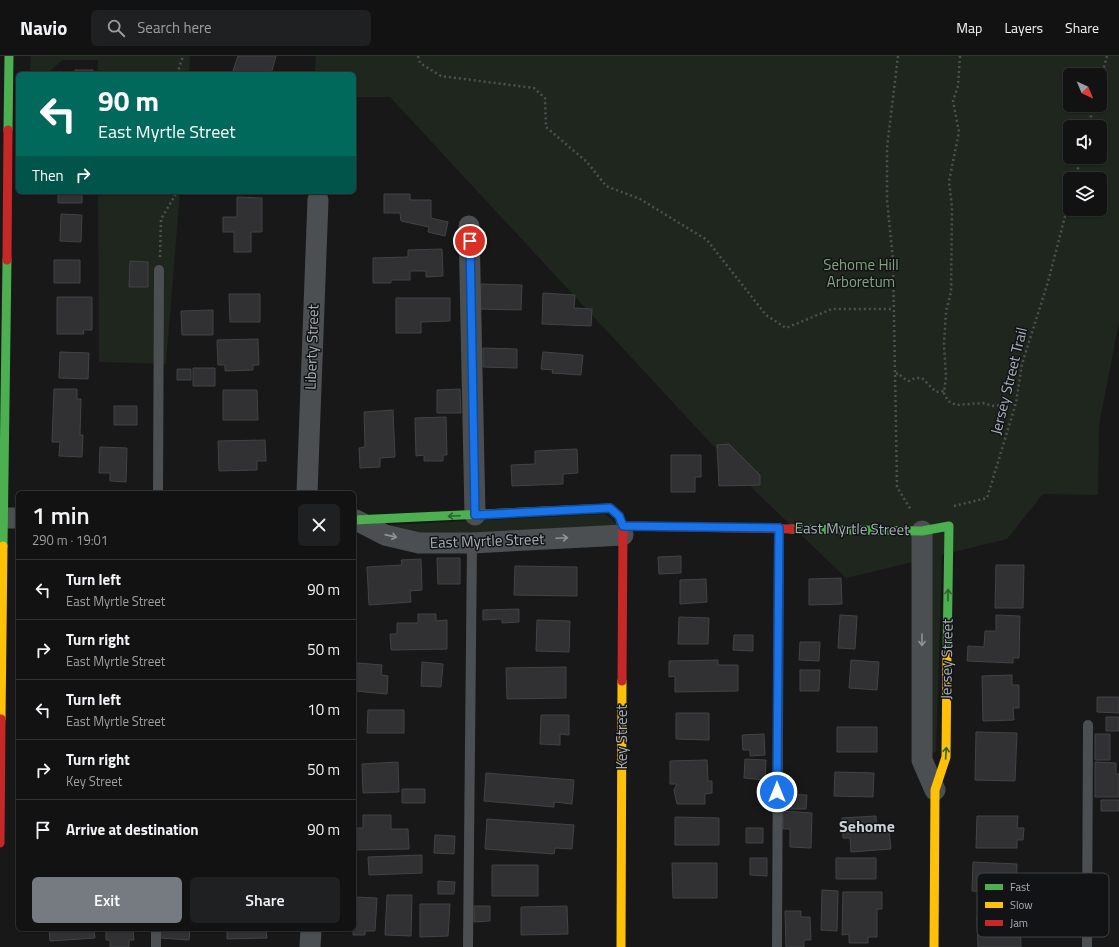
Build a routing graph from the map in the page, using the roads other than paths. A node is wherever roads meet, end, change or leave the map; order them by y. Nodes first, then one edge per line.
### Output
1 (9, 56) edge
2 (318, 200) dead end
3 (469, 226) dead end
4 (159, 270) road end
5 (158, 491) edge
6 (307, 491) edge
7 (475, 515) junction
8 (7, 518) edge
9 (356, 520) edge
10 (356, 520) edge
11 (918, 523) junction
12 (949, 526) joint
13 (779, 528) junction
14 (623, 531) junction
15 (472, 543) junction
16 (1088, 725) dead end
17 (935, 790) junction
18 (0, 843) edge
19 (1087, 873) edge
20 (156, 931) edge
21 (311, 931) edge
22 (1087, 937) edge
23 (156, 947) edge
24 (310, 947) edge
25 (468, 947) edge
26 (621, 947) edge
27 (776, 947) edge
28 (934, 947) edge
29 (1087, 947) edge

1 - 8 street
2 - 6 street, Liberty Street
3 - 7 street
4 - 5 lane
7 -> 9 street, East Myrtle Street
7 - 14 street, East Myrtle Street
8 - 18 street
10 -> 15 street, East Myrtle Street
11 - 12 street, East Myrtle Street
11 - 13 street, East Myrtle Street
11 -> 17 street, Jersey Street
17 -> 12 street, Jersey Street
13 - 14 street, East Myrtle Street
13 - 27 lane
15 -> 14 street, East Myrtle Street
14 - 26 street, Key Street
15 - 25 lane
16 - 19 lane
17 - 28 street, Jersey Street
20 - 23 lane
21 - 24 street
22 - 29 lane

